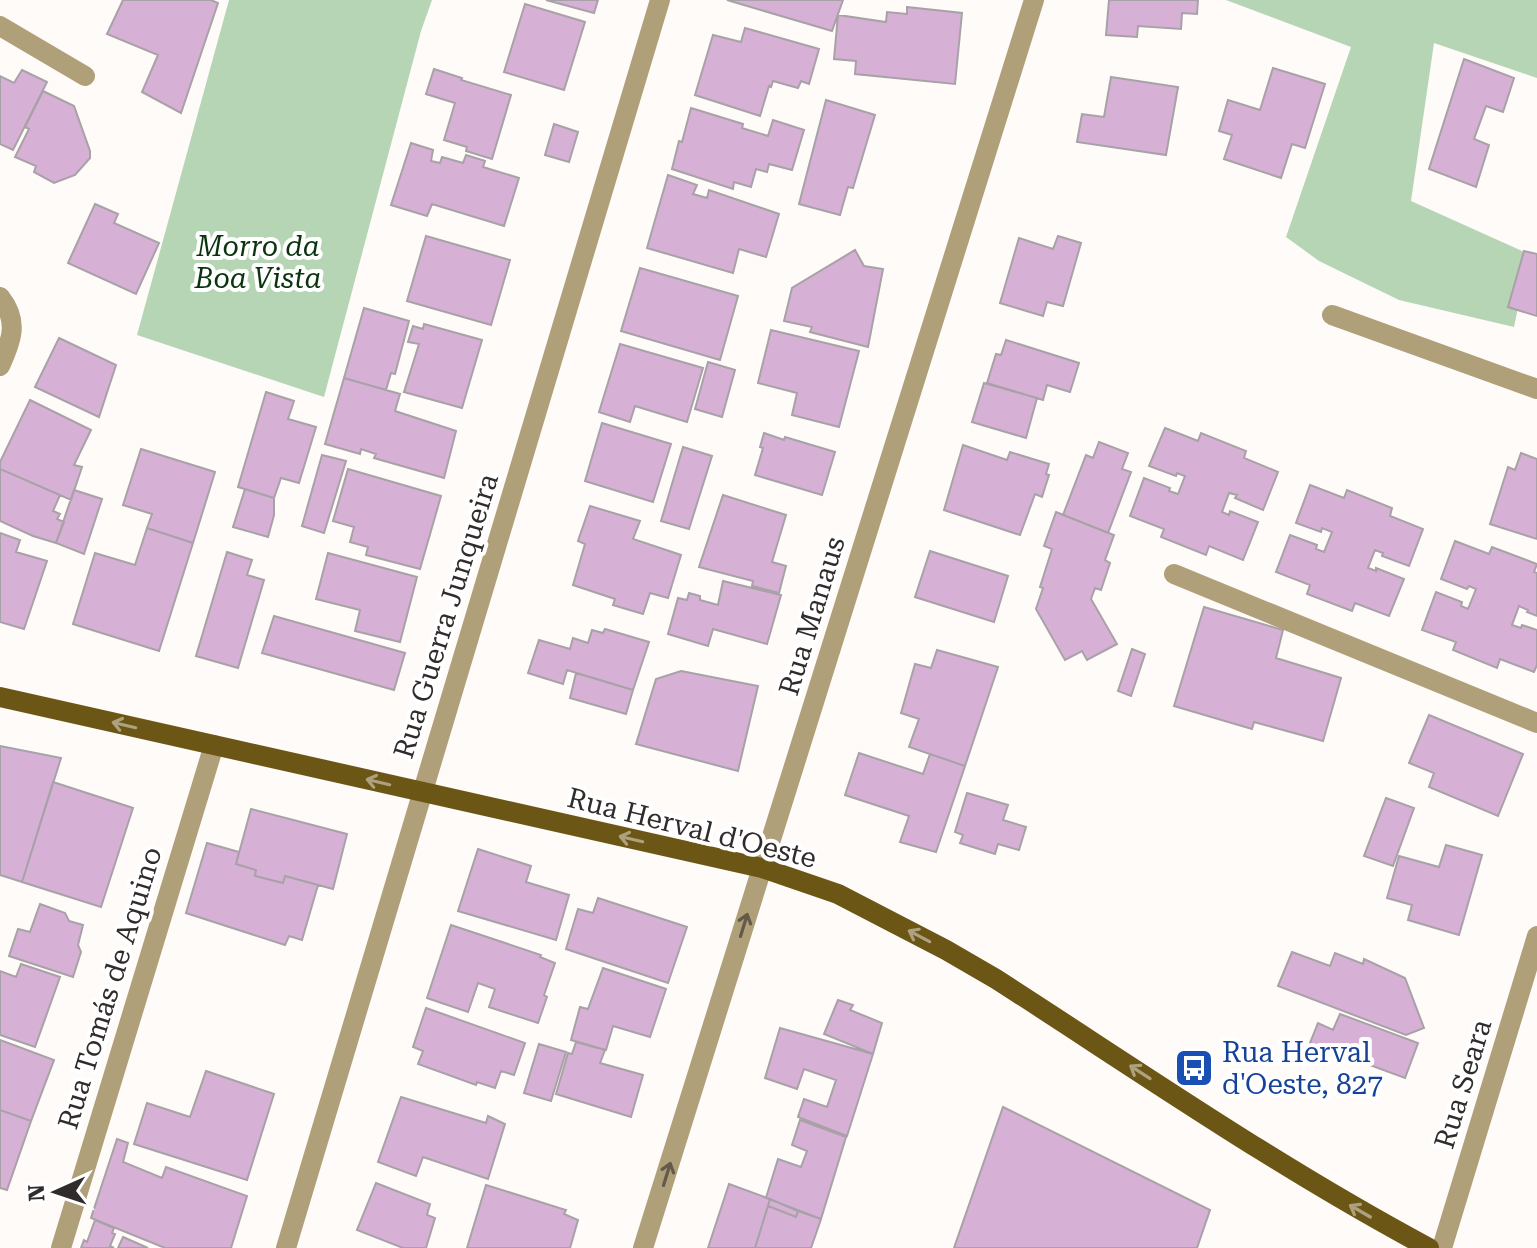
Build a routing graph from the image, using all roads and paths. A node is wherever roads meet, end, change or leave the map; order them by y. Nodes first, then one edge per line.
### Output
1 (660, 0) edge
2 (1034, 0) edge
3 (0, 26) edge
4 (85, 76) dead end
5 (0, 297) edge
6 (1332, 315) dead end
7 (0, 366) edge
8 (1537, 389) edge
9 (1174, 574) dead end
10 (0, 697) edge
11 (1537, 723) edge
12 (214, 745) junction
13 (423, 792) junction
14 (762, 868) junction
15 (1537, 936) edge
16 (61, 1248) edge
17 (286, 1248) edge
18 (643, 1248) edge
19 (1429, 1248) edge
20 (1442, 1248) edge

1 - 13 street, Rua Guerra Junqueira
2 - 14 street, Rua Manaus
3 - 4 street
5 - 7 street
6 - 8 street
9 - 11 street
12 -> 10 main road, Rua Herval d'Oeste
13 -> 12 main road, Rua Herval d'Oeste
12 - 16 street, Rua Tomás de Aquino
14 -> 13 main road, Rua Herval d'Oeste
13 - 17 street, Rua Guerra Junqueira
18 -> 14 street, Rua Manaus
19 -> 14 main road, Rua Herval d'Oeste
15 - 20 street, Rua Seara

